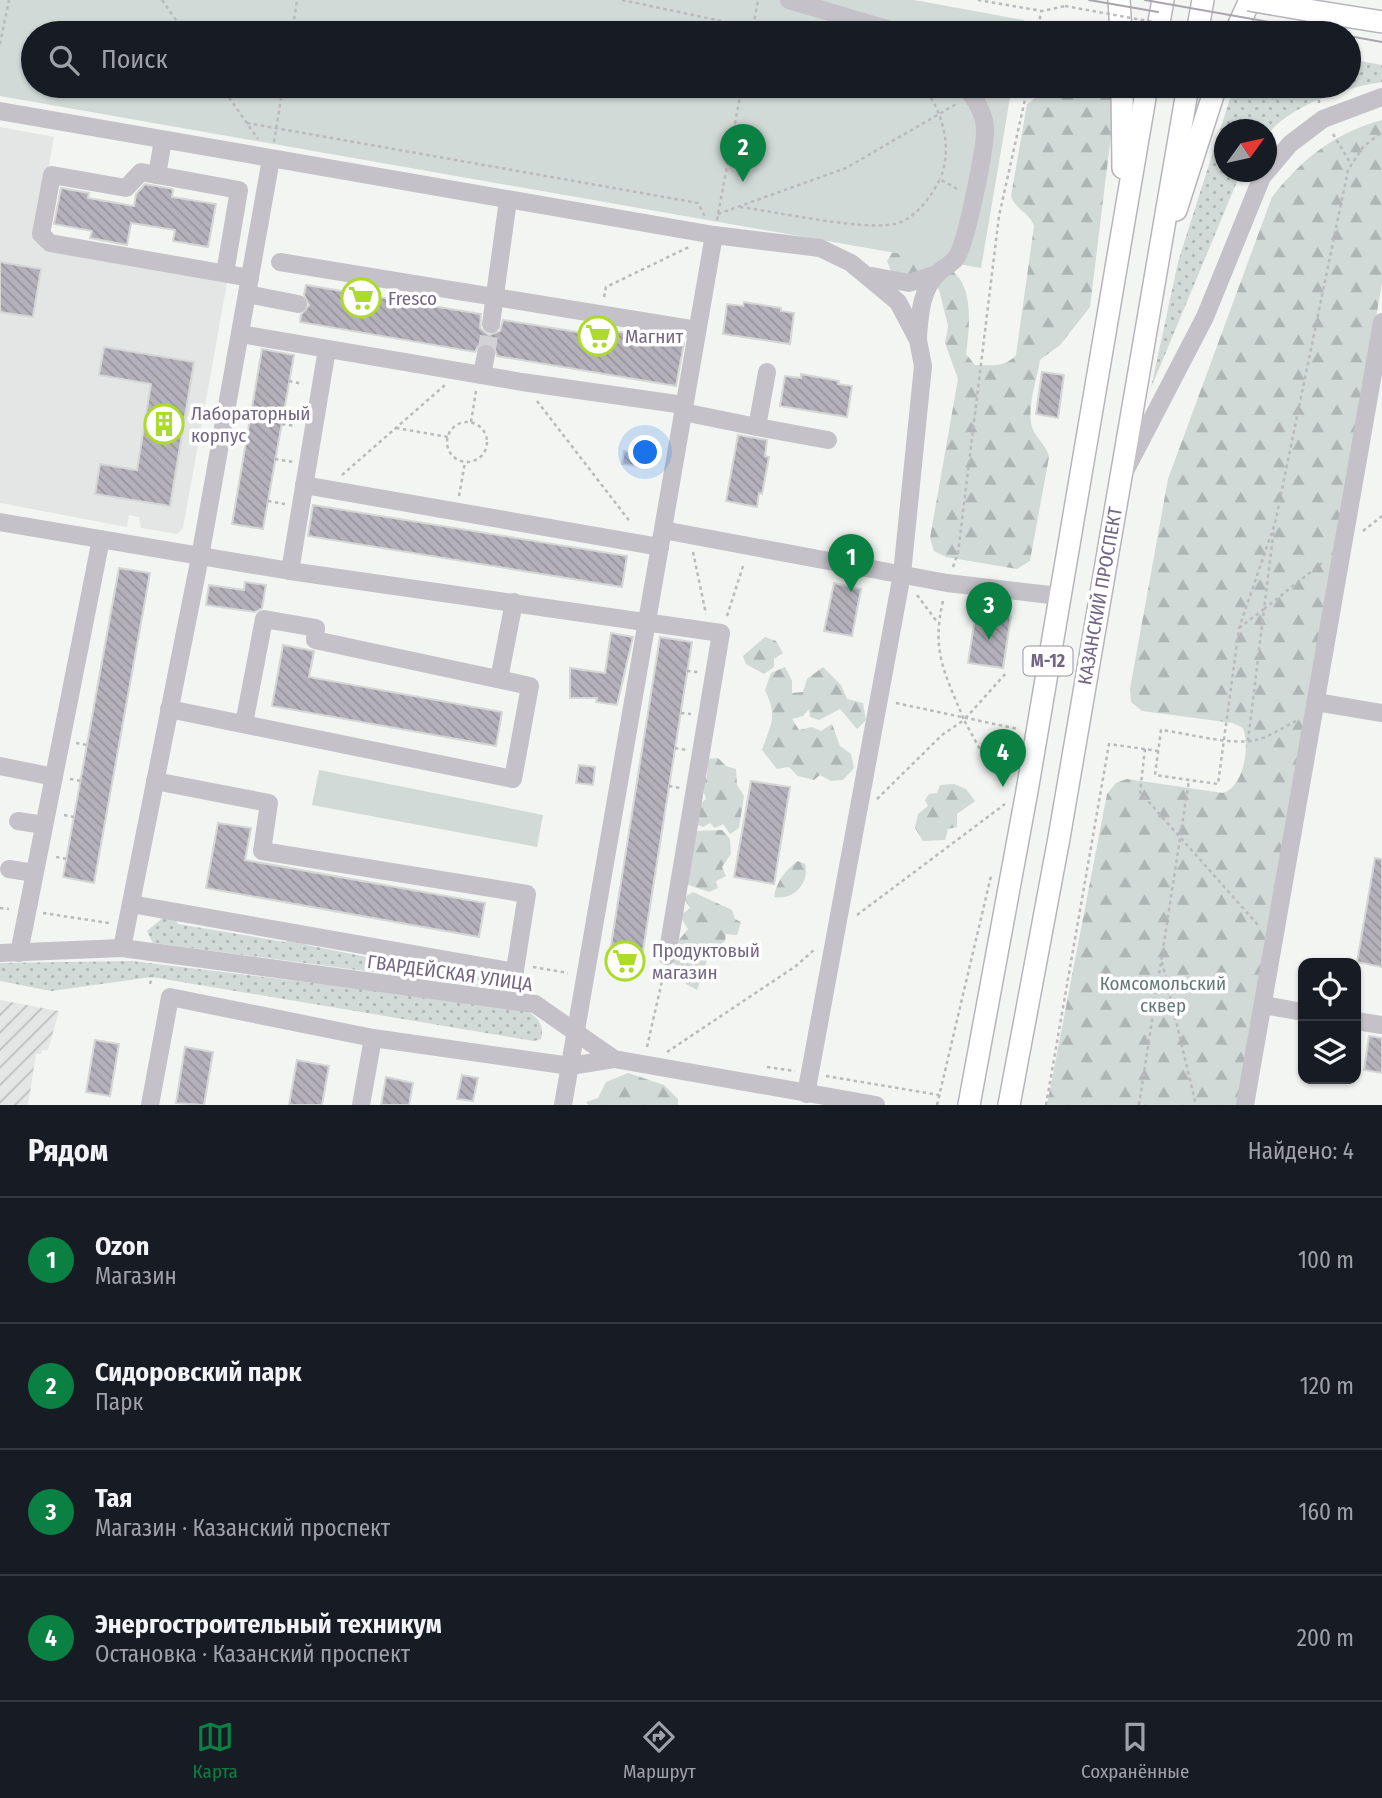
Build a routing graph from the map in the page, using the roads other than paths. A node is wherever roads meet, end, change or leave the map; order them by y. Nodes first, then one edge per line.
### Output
1 (789, 0) edge
2 (1119, 0) edge
3 (1163, 0) edge
4 (1203, 0) edge
5 (1250, 0) edge
6 (860, 21) edge
7 (1120, 21) edge
8 (1159, 21) edge
9 (1199, 21) edge
10 (1240, 21) edge
11 (1382, 22) edge
12 (1382, 97) edge
13 (972, 98) edge
14 (1122, 98) edge
15 (1145, 98) edge
16 (1186, 98) edge
17 (1212, 98) edge
18 (0, 111) edge
19 (163, 140) junction
20 (271, 159) junction
21 (157, 176) junction
22 (508, 200) junction
23 (1124, 217) junction
24 (714, 235) junction
25 (280, 262) dead end
26 (1156, 268) junction
27 (225, 273) junction
28 (937, 274) junction
29 (868, 275) junction
30 (249, 286) junction
31 (495, 296) junction
32 (298, 304) dead end
33 (1382, 322) edge
34 (491, 324) tunnel mouth
35 (697, 330) junction
36 (240, 334) junction
37 (918, 340) junction
38 (327, 349) junction
39 (486, 354) tunnel mouth
40 (767, 372) dead end
41 (482, 375) junction
42 (684, 408) junction
43 (757, 427) junction
44 (828, 440) dead end
45 (1119, 484) junction
46 (304, 485) junction
47 (0, 522) edge
48 (101, 540) junction
49 (657, 541) junction
50 (200, 557) junction
51 (290, 571) junction
52 (902, 575) junction
53 (1059, 596) junction
54 (514, 602) junction
55 (647, 621) junction
56 (499, 679) junction
57 (1315, 707) junction
58 (169, 709) junction
59 (1382, 713) edge
60 (244, 724) junction
61 (0, 766) edge
62 (54, 778) junction
63 (155, 781) junction
64 (18, 821) dead end
65 (44, 825) junction
66 (9, 869) dead end
67 (34, 873) junction
68 (131, 904) junction
69 (122, 948) junction
70 (0, 953) edge
71 (19, 953) junction
72 (667, 956) road end
73 (516, 968) junction
74 (510, 1001) junction
75 (1263, 1005) junction
76 (1298, 1011) edge
77 (1361, 1022) edge
78 (1382, 1025) edge
79 (576, 1032) junction
80 (373, 1038) junction
81 (614, 1059) junction
82 (570, 1066) junction
83 (806, 1094) junction
84 (150, 1105) edge
85 (361, 1105) edge
86 (563, 1105) edge
87 (876, 1105) edge
88 (969, 1105) edge
89 (1009, 1105) edge
90 (1245, 1105) edge

1 - 6 street
2 - 7 main road
3 - 8 main road
4 - 9 main road
5 - 10 main road
5 - 11 main road, bridge
12 - 45 street
13 - 28 street
14 - 23 main road
15 - 23 main road, КАЗАНСКИЙ ПРОСПЕКТ / М-12
16 - 26 main road, КАЗАНСКИЙ ПРОСПЕКТ / М-12
17 - 26 main road
18 - 19 street
19 - 20 street
19 - 21 street
20 - 22 street
20 - 30 street
21 - 27 street
21 - 27 street
22 - 24 street
22 - 31 street
23 - 53 main road, КАЗАНСКИЙ ПРОСПЕКТ / М-12
24 - 29 street
24 - 35 street
25 - 31 street
26 - 45 main road, КАЗАНСКИЙ ПРОСПЕКТ / М-12
27 - 30 street
28 - 29 street
28 - 37 street
29 - 37 street
30 - 32 street
30 - 36 street
31 - 34 street
31 - 35 street
33 - 57 street
35 - 42 street
36 - 38 street
36 - 50 street
37 - 52 street
38 - 41 street
38 - 46 street
39 - 41 street
40 - 43 street
41 - 42 street
42 - 43 street
42 - 49 street
43 - 44 street
45 - 89 main road, КАЗАНСКИЙ ПРОСПЕКТ / М-12
46 - 49 street
46 - 51 street
47 - 48 street
48 - 50 street
48 - 62 street
49 - 52 street
49 - 55 street
50 - 51 street
50 - 58 street
51 - 54 street
52 - 53 street
52 - 83 street
53 - 88 main road, КАЗАНСКИЙ ПРОСПЕКТ / М-12
54 - 55 street
54 - 56 street
55 - 72 street
55 - 79 street
56 - 60 street
56 - 60 street
57 - 59 street
57 - 75 street
58 - 60 street
58 - 63 street
61 - 62 street
62 - 65 street
63 - 68 street
63 - 73 street
64 - 65 street
65 - 67 street
66 - 67 street
67 - 71 street
68 - 69 street
68 - 73 street
69 - 71 street, ГВАРДЕЙСКАЯ УЛИЦА
69 - 74 street, ГВАРДЕЙСКАЯ УЛИЦА
70 - 71 street, ГВАРДЕЙСКАЯ УЛИЦА
73 - 74 street
74 - 79 street, ГВАРДЕЙСКАЯ УЛИЦА
75 - 76 street
75 - 90 street
77 - 78 street
79 - 81 street, ГВАРДЕЙСКАЯ УЛИЦА
79 - 82 street
80 - 82 street
80 - 84 street
80 - 85 street
81 - 82 street
81 - 83 street, ГВАРДЕЙСКАЯ УЛИЦА
82 - 86 street
83 - 87 street, ГВАРДЕЙСКАЯ УЛИЦА

